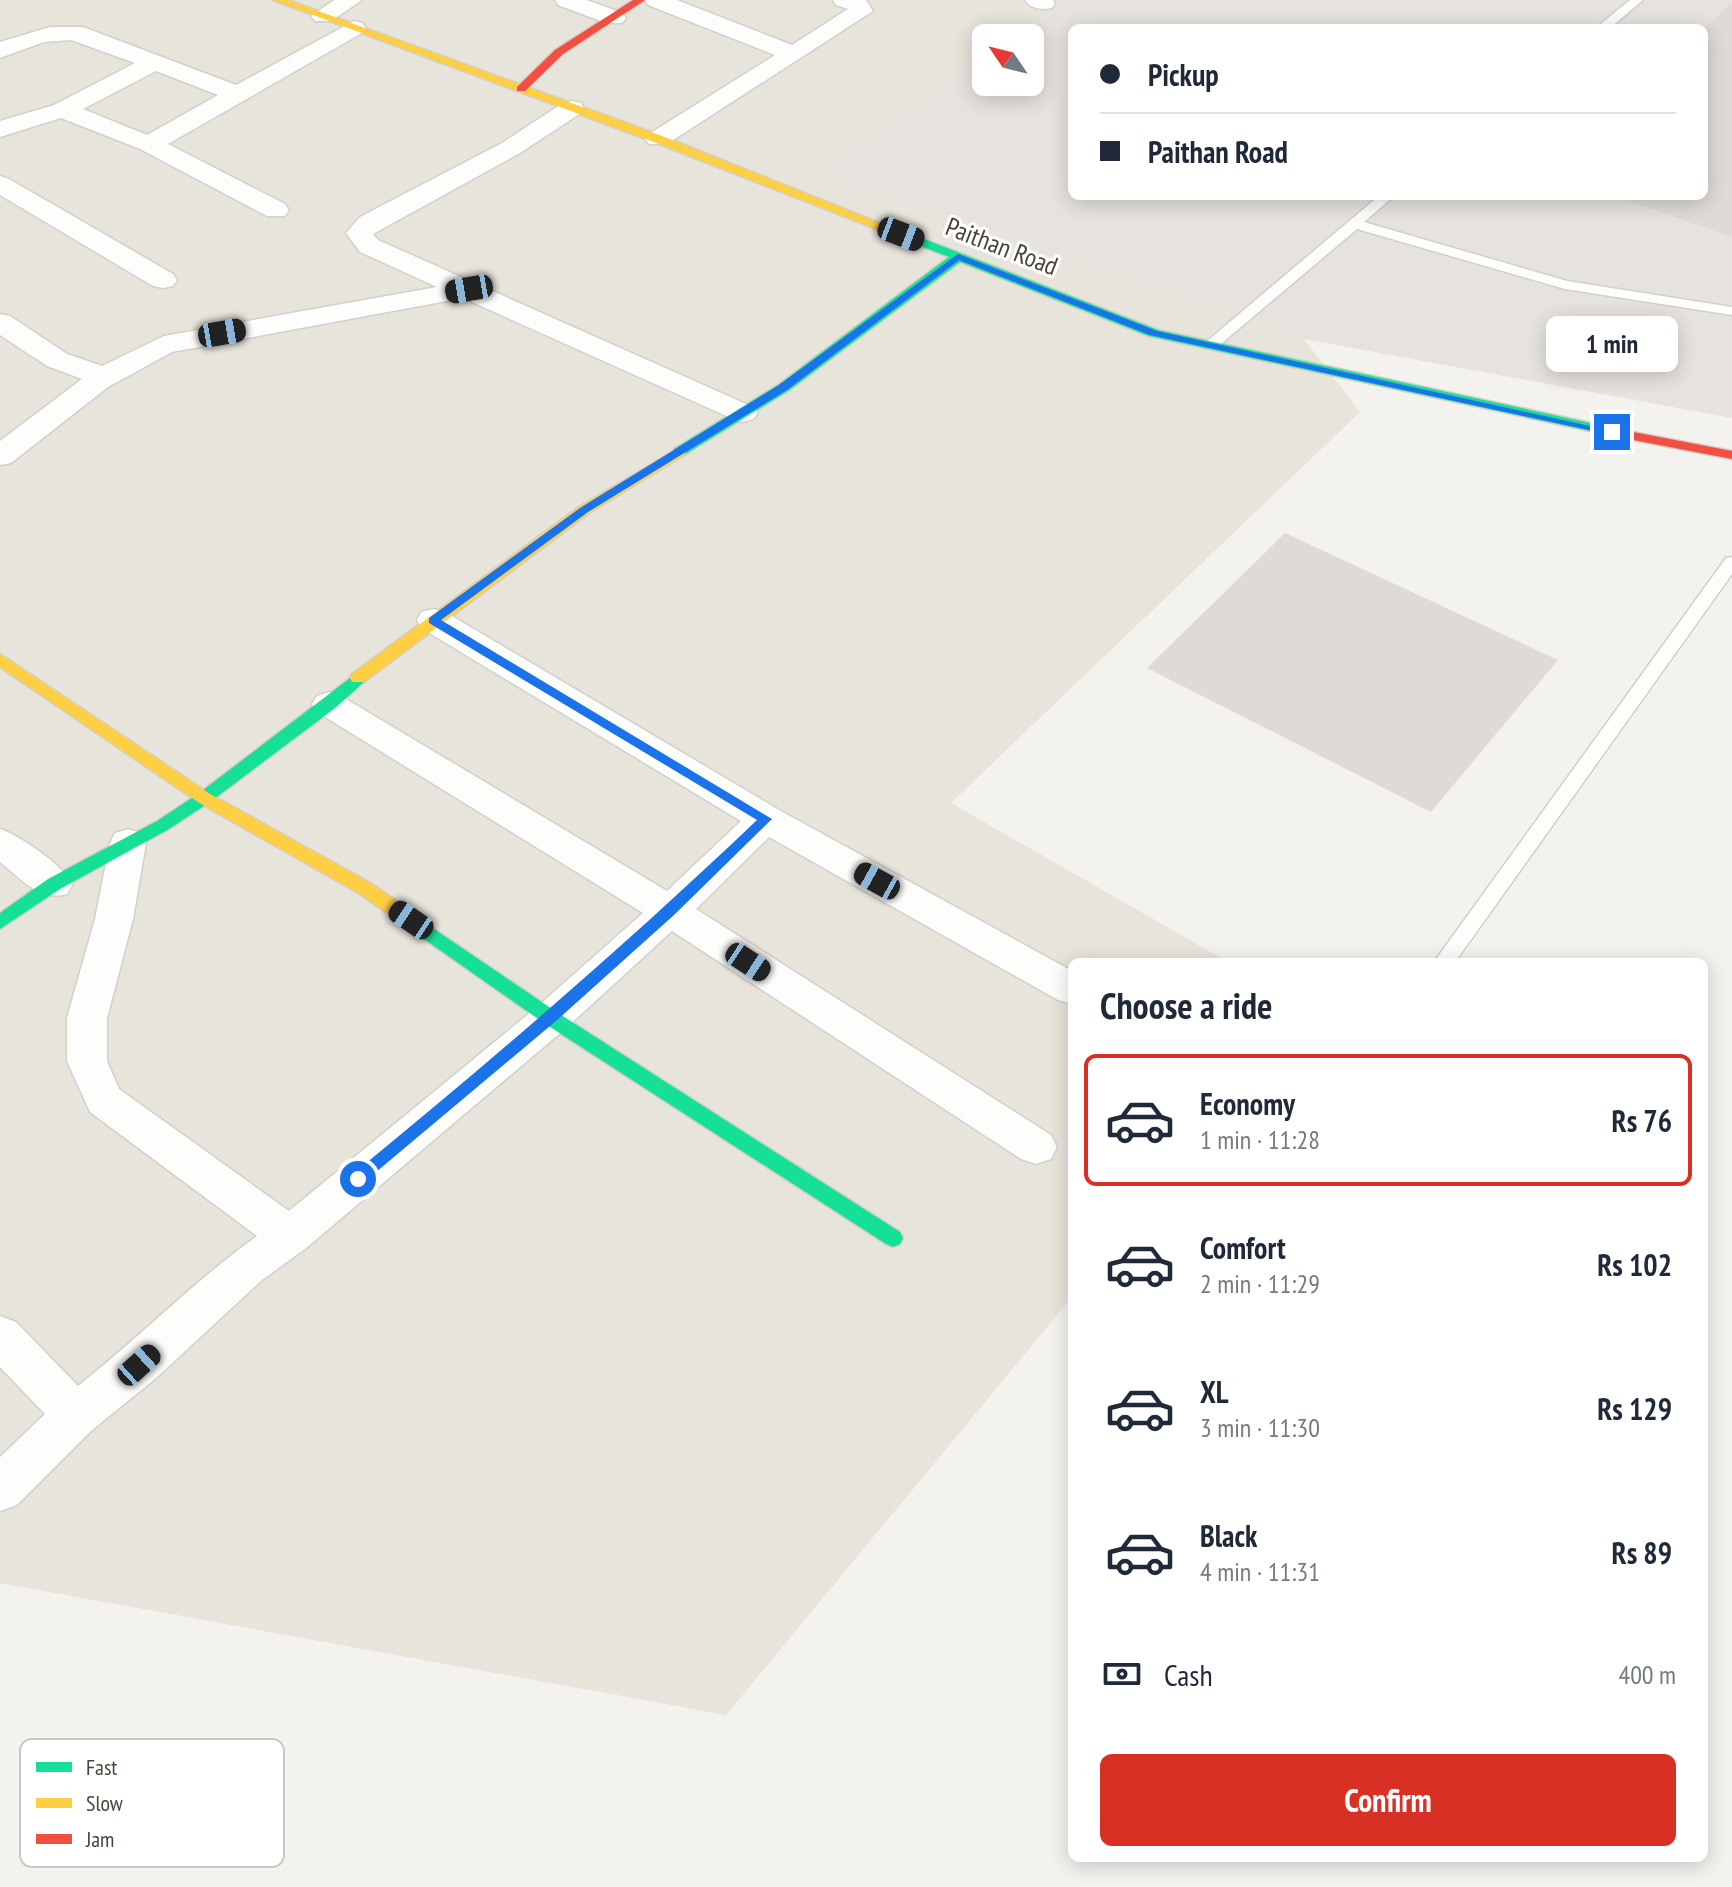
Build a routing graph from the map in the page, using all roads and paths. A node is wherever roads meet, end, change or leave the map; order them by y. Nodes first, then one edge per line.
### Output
1 (278, 0) edge
2 (351, 0) edge
3 (566, 0) edge
4 (640, 0) edge
5 (656, 0) edge
6 (844, 0) edge
7 (1637, 0) edge
8 (323, 16) junction
9 (614, 18) junction
10 (1607, 24) edge
11 (354, 28) junction
12 (0, 51) edge
13 (792, 53) junction
14 (155, 62) junction
15 (521, 89) junction
16 (237, 94) junction
17 (572, 108) junction
18 (63, 110) junction
19 (0, 130) edge
20 (658, 139) junction
21 (149, 144) junction
22 (0, 184) edge
23 (1382, 200) edge
24 (276, 210) dead end
25 (1352, 223) junction
26 (958, 257) junction
27 (163, 280) dead end
28 (469, 289) junction
29 (1732, 311) edge
30 (0, 322) edge
31 (1211, 345) junction
32 (80, 369) junction
33 (743, 413) junction
34 (1732, 455) edge
35 (0, 456) edge
36 (1732, 562) edge
37 (433, 620) junction
38 (0, 659) edge
39 (329, 704) junction
40 (204, 798) junction
41 (766, 819) junction
42 (0, 843) edge
43 (128, 843) junction
44 (54, 884) junction
45 (670, 911) junction
46 (0, 922) edge
47 (1447, 958) edge
48 (1068, 987) edge
49 (551, 1018) junction
50 (1036, 1147) dead end
51 (290, 1236) junction
52 (893, 1238) dead end
53 (0, 1336) edge
54 (76, 1415) junction
55 (0, 1489) edge

1 - 8 main road, Paithan Road
2 - 8 street
3 - 9 street
4 - 9 main road
5 - 13 street
6 - 13 street
7 - 10 lane
8 - 11 main road, Paithan Road
9 - 15 main road
11 - 15 main road, Paithan Road
11 - 16 street
12 - 14 street
13 - 20 street
14 - 16 street
14 - 18 street
15 - 17 main road, Paithan Road
16 - 21 street
17 - 20 main road, Paithan Road
17 - 28 street
18 - 19 street
18 - 21 street
20 - 26 main road, Paithan Road
21 - 24 street
22 - 27 street
23 - 25 lane
25 - 29 lane
25 - 31 lane
26 - 31 main road, Paithan Road
26 - 33 main road
28 - 32 street
28 - 33 street
30 - 32 street
31 - 34 main road, Paithan Road
32 - 35 street
33 - 37 main road
36 - 47 lane
37 - 39 main road
37 - 41 street
38 - 40 main road
39 - 40 main road
39 - 45 street
40 - 43 main road
40 - 49 main road
41 - 45 street
41 - 48 street
42 - 44 street
43 - 44 main road
43 - 51 street
44 - 46 main road
45 - 49 street
45 - 50 street
49 - 51 street
49 - 52 main road
51 - 54 street
53 - 54 street
54 - 55 street

